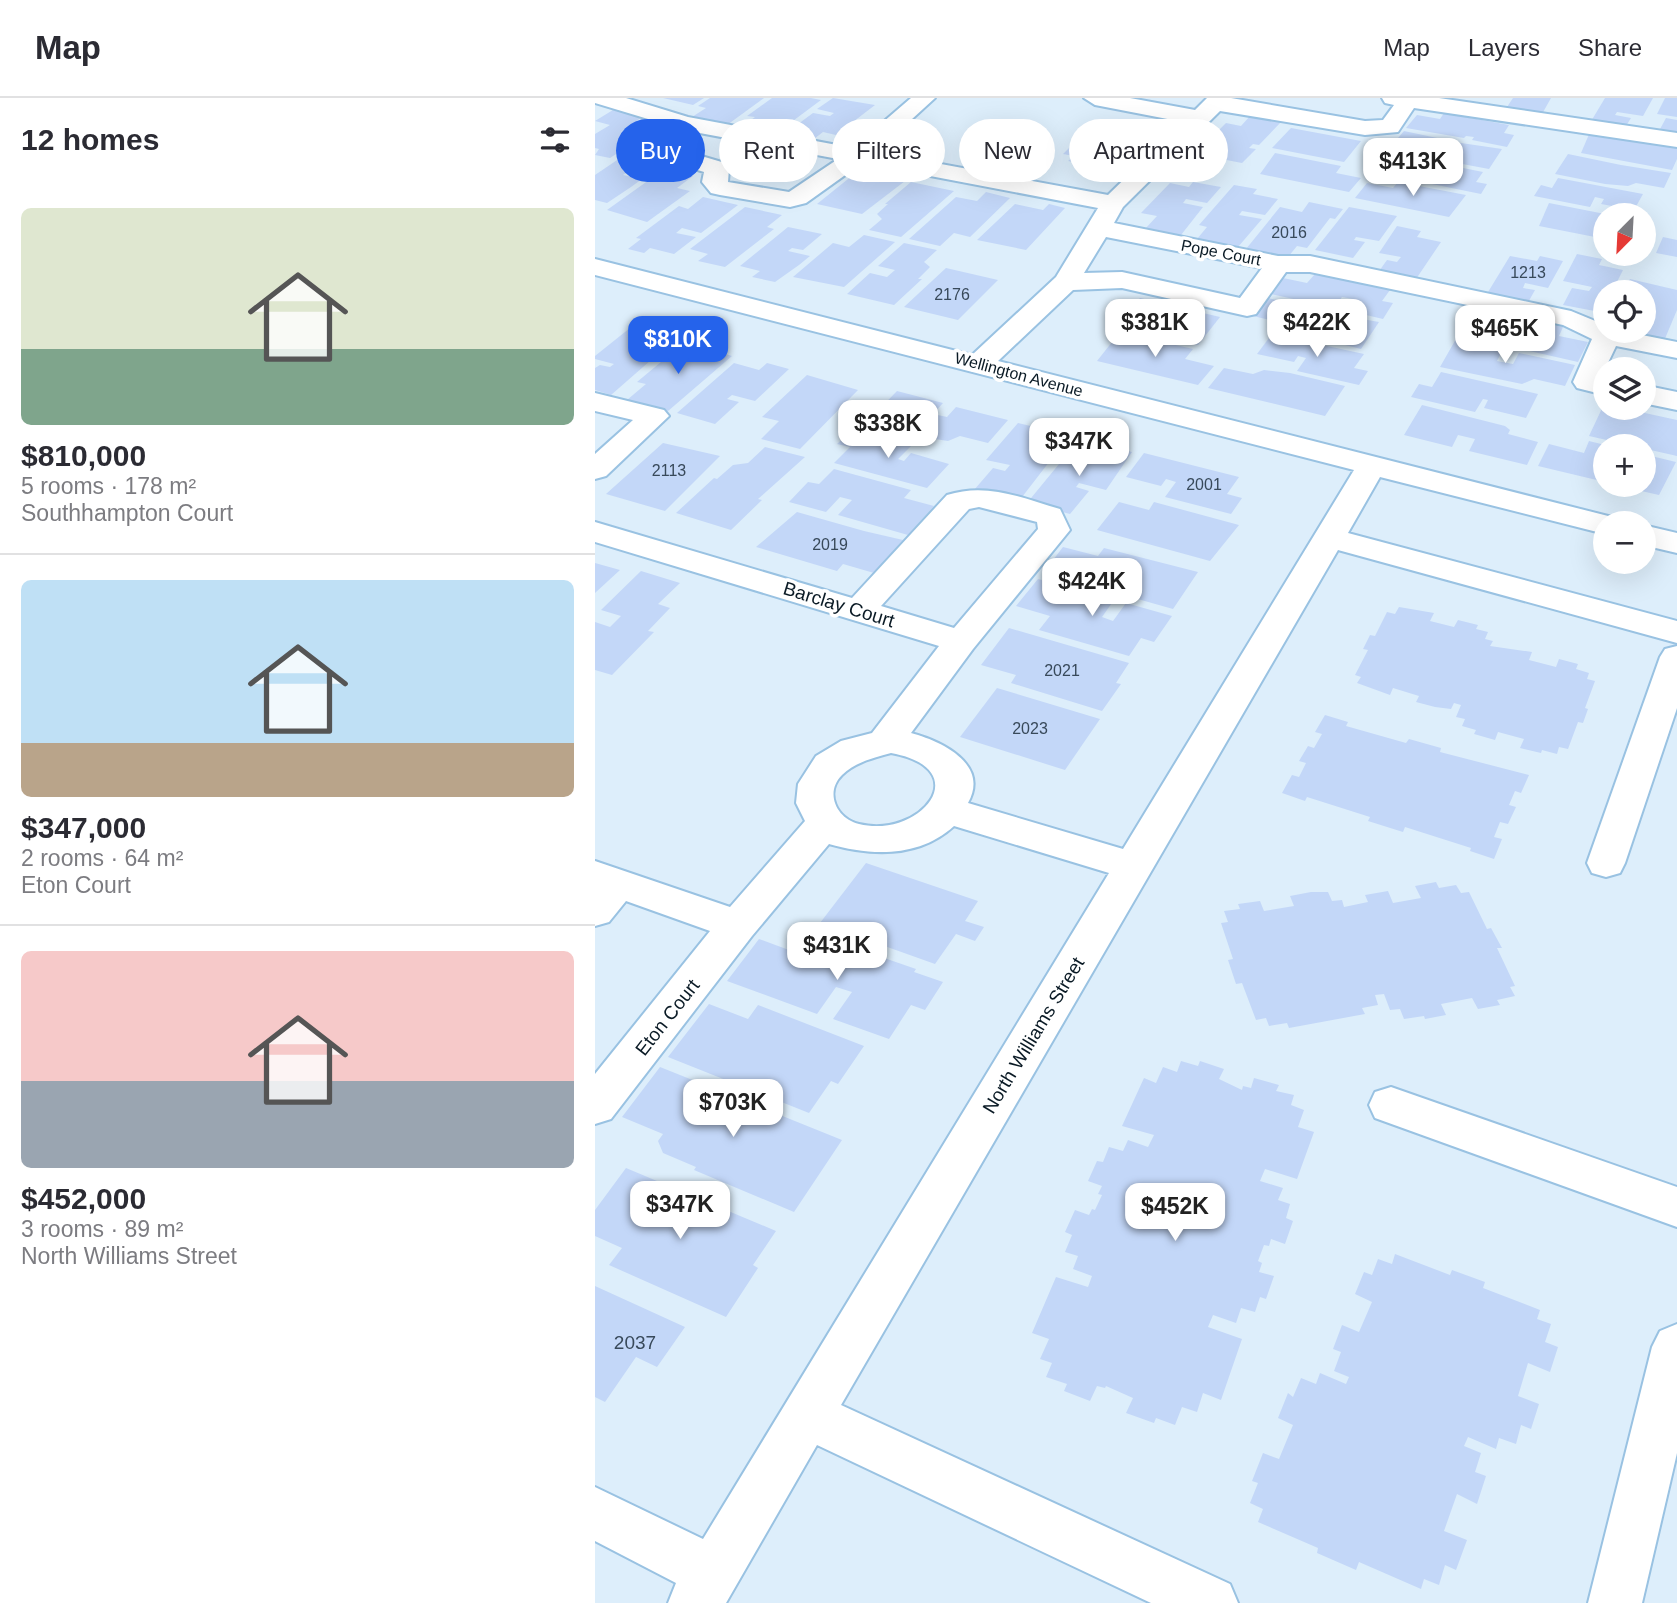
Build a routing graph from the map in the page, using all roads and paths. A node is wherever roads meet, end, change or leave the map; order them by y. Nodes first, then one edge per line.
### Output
1 (602, 98) edge
2 (923, 98) edge
3 (1095, 98) edge
4 (1573, 98) edge
5 (1401, 99) edge
6 (1212, 106) edge
7 (671, 119) edge
8 (899, 119) edge
9 (1560, 122) junction
10 (705, 127) edge
11 (1677, 140) edge
12 (832, 152) edge
13 (705, 164) edge
14 (945, 170) edge
15 (832, 174) edge
16 (1113, 203) junction
17 (1096, 227) junction
18 (1278, 264) junction
19 (595, 267) edge
20 (1066, 282) junction
21 (1593, 329) edge
22 (1642, 343) edge
23 (1677, 350) edge
24 (979, 364) junction
25 (1593, 368) edge
26 (1593, 383) edge
27 (1656, 397) edge
28 (1677, 401) edge
29 (595, 402) edge
30 (1371, 467) junction
31 (595, 470) edge
32 (1593, 522) edge
33 (595, 532) edge
34 (1328, 537) junction
35 (1656, 538) edge
36 (1677, 543) edge
37 (859, 610) junction
38 (1677, 632) edge
39 (961, 641) junction
40 (1677, 657) edge
41 (885, 742) junction
42 (946, 810) junction
43 (825, 823) junction
44 (1607, 863) dead end
45 (1133, 866) junction
46 (603, 890) edge
47 (739, 925) junction
48 (1391, 1105) dead end
49 (595, 1106) edge
50 (1677, 1207) edge
51 (1677, 1347) edge
52 (807, 1415) junction
53 (595, 1513) edge
54 (704, 1588) edge
55 (1211, 1603) edge
56 (1615, 1603) edge

1 - 7 street
2 - 8 street
3 - 6 street
4 - 9 street
5 - 6 street
5 - 9 street
6 - 16 street
9 - 11 street
10 - 12 street
13 - 15 street
14 - 16 street
16 - 17 street
17 - 18 street, Pope Court
17 - 20 street
18 - 20 street, Pope Court
18 - 21 street
19 - 24 street, Wellington Avenue
20 - 24 street
22 - 23 street
24 - 30 street, Wellington Avenue
25 - 26 street
27 - 28 street
29 - 31 street
30 - 32 street, Wellington Avenue
30 - 34 street, North Williams Street
33 - 37 street, Barclay Court
34 - 38 street
34 - 45 street, North Williams Street
35 - 36 street
37 - 39 street, Barclay Court
37 - 39 street
39 - 41 street
40 - 44 street
41 - 42 street
41 - 43 street
42 - 43 street
42 - 45 street
43 - 47 street
45 - 52 street, North Williams Street
46 - 47 street
47 - 49 street, Eton Court
48 - 50 street
51 - 56 street
52 - 54 street, North Williams Street
52 - 55 street
53 - 54 street

